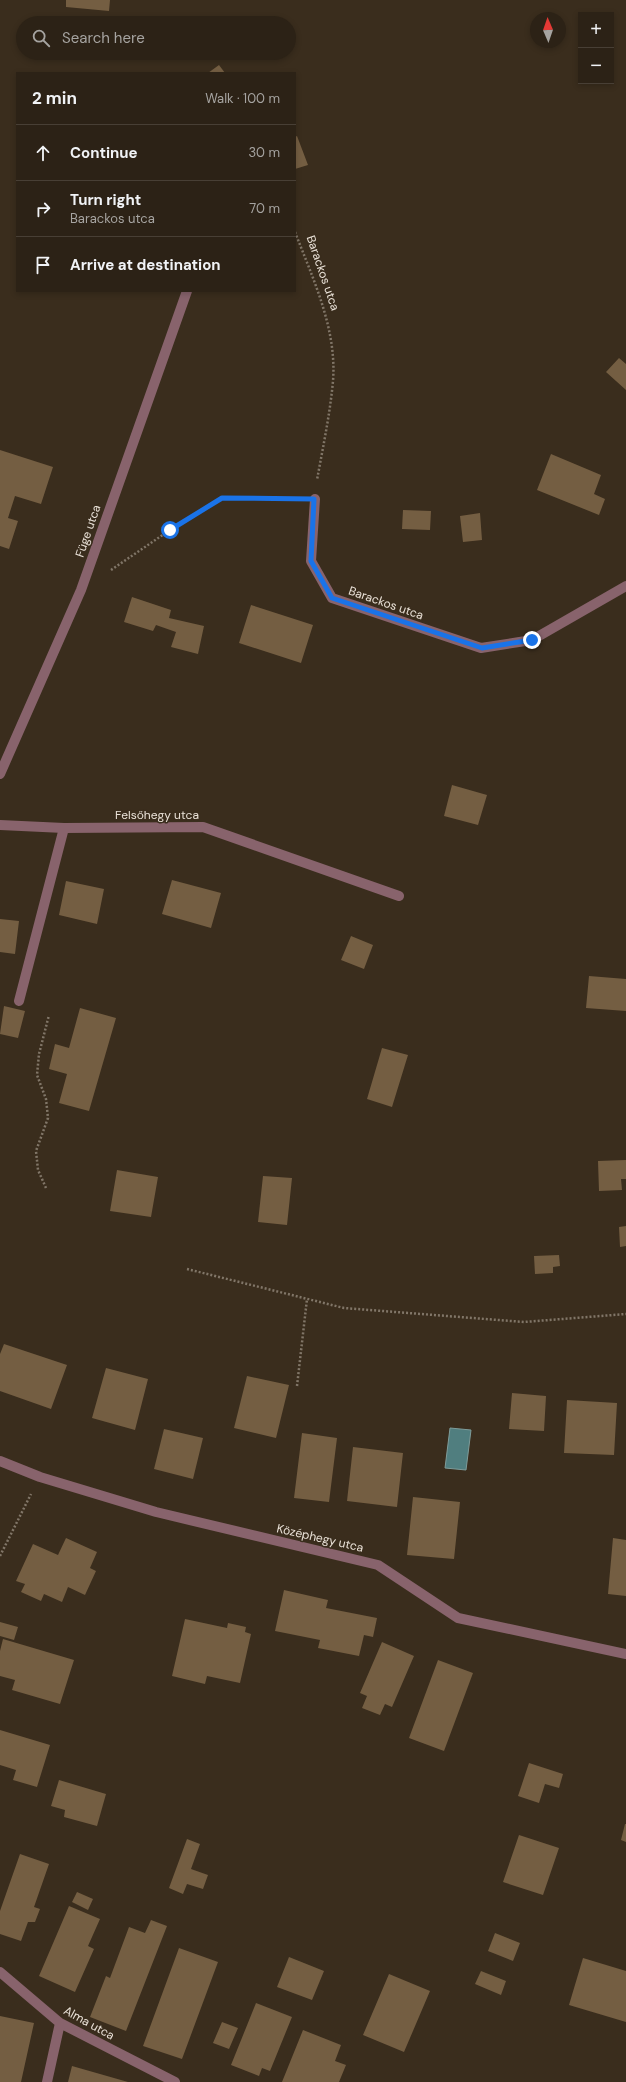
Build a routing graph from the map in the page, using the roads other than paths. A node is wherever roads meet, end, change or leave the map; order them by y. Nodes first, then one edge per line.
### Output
1 (187, 292) edge
2 (314, 499) road end
3 (626, 586) edge
4 (0, 774) edge
5 (0, 825) edge
6 (64, 828) junction
7 (399, 896) dead end
8 (19, 1001) dead end
9 (0, 1461) edge
10 (626, 1654) edge
11 (0, 1972) edge
12 (60, 2023) junction
13 (47, 2082) edge
14 (175, 2082) edge

1 - 4 street, Füge utca
2 - 3 street, Barackos utca
5 - 6 street, Felsőhegy utca
6 - 7 street, Felsőhegy utca
6 - 8 street
9 - 10 street, Középhegy utca
11 - 12 street, Alma utca
12 - 13 street
12 - 14 street, Alma utca

